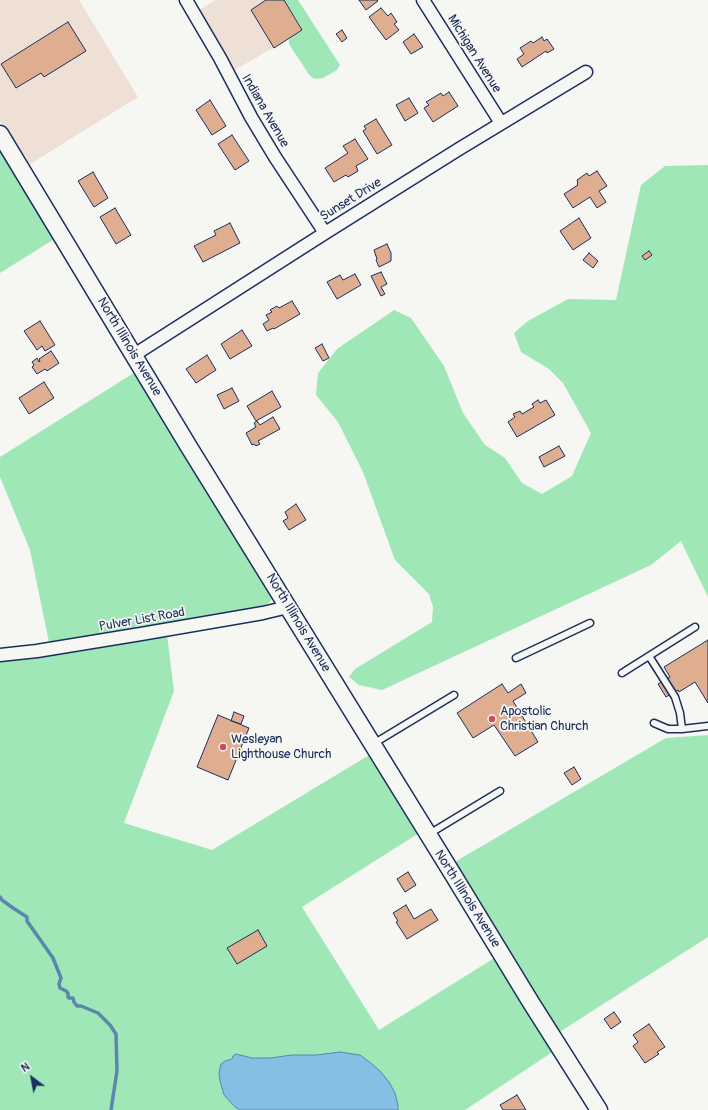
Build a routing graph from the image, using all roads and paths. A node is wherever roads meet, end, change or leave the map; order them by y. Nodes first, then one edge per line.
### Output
1 (186, 0) edge
2 (423, 0) edge
3 (586, 72) dead end
4 (501, 123) junction
5 (0, 134) edge
6 (325, 233) junction
7 (134, 356) junction
8 (288, 608) junction
9 (590, 623) dead end
10 (694, 627) dead end
11 (0, 655) edge
12 (649, 656) junction
13 (516, 658) dead end
14 (622, 673) dead end
15 (454, 695) dead end
16 (654, 724) dead end
17 (708, 726) edge
18 (682, 729) junction
19 (372, 744) junction
20 (500, 790) dead end
21 (428, 835) junction
22 (599, 1110) edge

1 - 6 street, Indiana Avenue
2 - 4 street, Michigan Avenue
3 - 4 street, Sunset Drive
4 - 6 street, Sunset Drive
5 - 7 street, North Illinois Avenue
6 - 7 street, Sunset Drive
7 - 8 street, North Illinois Avenue
8 - 11 street, Pulver List Road
8 - 19 street, North Illinois Avenue
9 - 13 lane
10 - 12 lane
12 - 14 lane
12 - 18 lane
15 - 19 lane
16 - 18 lane
17 - 18 lane
19 - 21 street, North Illinois Avenue
20 - 21 lane
21 - 22 street, North Illinois Avenue

